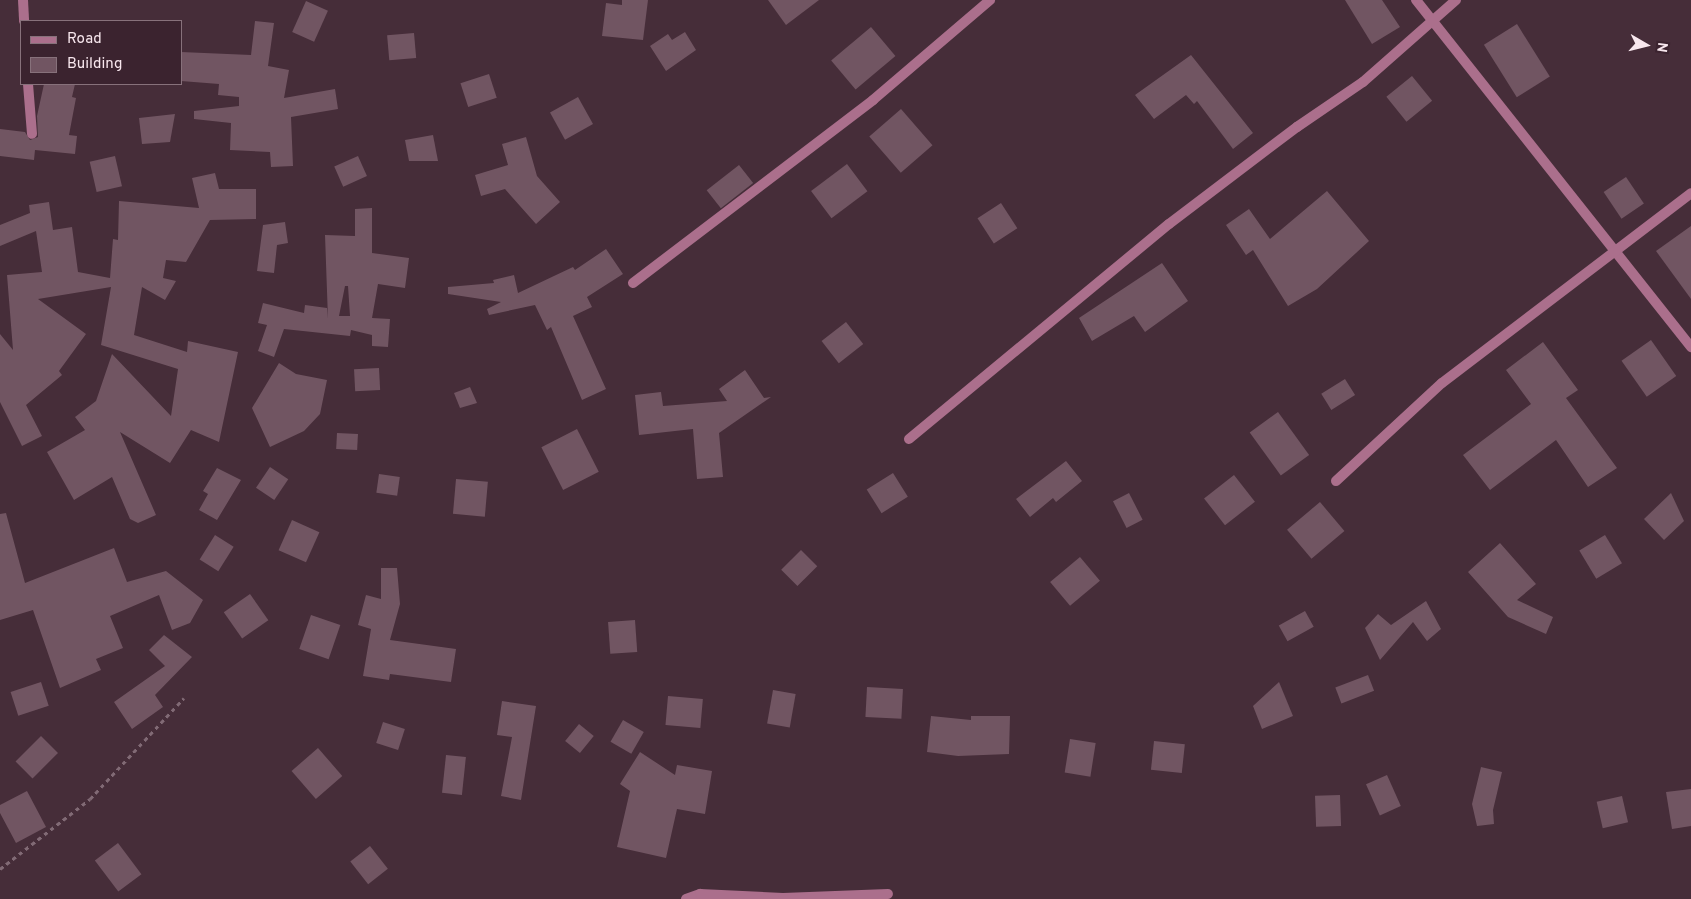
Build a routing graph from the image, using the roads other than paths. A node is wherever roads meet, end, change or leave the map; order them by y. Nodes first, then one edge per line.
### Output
1 (23, 0) edge
2 (990, 0) edge
3 (1416, 0) edge
4 (1456, 0) edge
5 (1431, 19) junction
6 (24, 20) edge
7 (28, 85) edge
8 (32, 134) dead end
9 (1691, 192) edge
10 (1615, 251) junction
11 (632, 283) dead end
12 (1691, 347) edge
13 (909, 439) dead end
14 (1336, 481) dead end
15 (888, 894) dead end
16 (686, 899) edge

1 - 6 street
2 - 11 street
3 - 5 street
4 - 5 street
5 - 10 street
5 - 13 street
7 - 8 street
9 - 10 street
10 - 12 street
10 - 14 street
15 - 16 street

